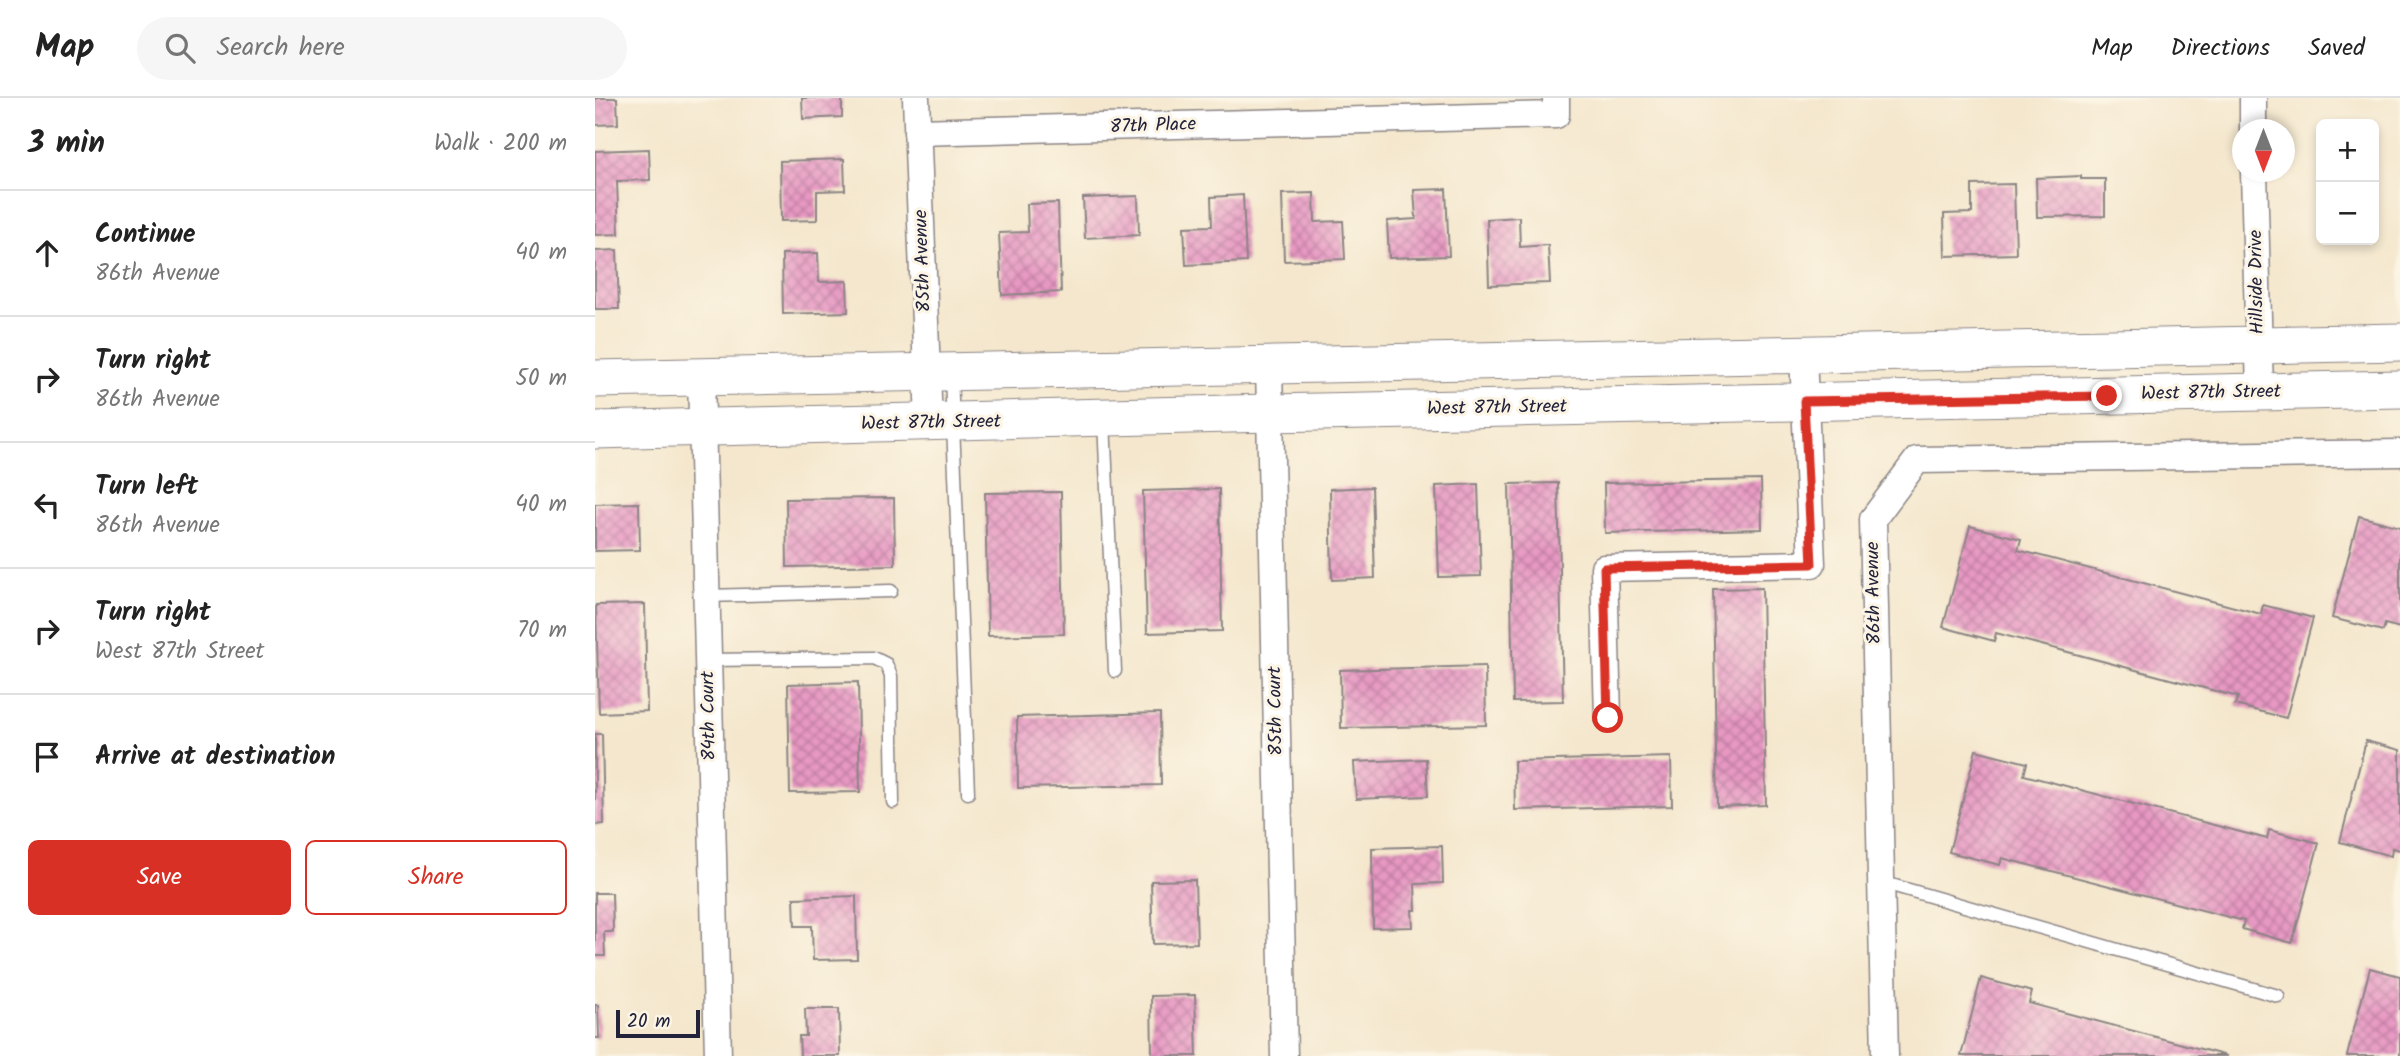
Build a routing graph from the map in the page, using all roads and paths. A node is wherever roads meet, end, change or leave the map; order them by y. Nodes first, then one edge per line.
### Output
1 (916, 98) edge
2 (2253, 98) edge
3 (1556, 106) edge
4 (2253, 119) edge
5 (917, 132) junction
6 (2255, 182) edge
7 (2400, 342) edge
8 (2259, 345) junction
9 (1804, 354) junction
10 (1269, 366) junction
11 (939, 372) junction
12 (701, 376) junction
13 (595, 379) edge
14 (2400, 389) edge
15 (2260, 393) junction
16 (1804, 401) junction
17 (1270, 413) junction
18 (1104, 418) junction
19 (941, 423) junction
20 (702, 429) junction
21 (595, 430) edge
22 (2400, 453) edge
23 (891, 591) dead end
24 (706, 596) junction
25 (708, 660) junction
26 (1115, 671) dead end
27 (1608, 718) dead end
28 (968, 793) dead end
29 (893, 802) dead end
30 (1881, 882) junction
31 (2278, 996) dead end
32 (718, 1056) edge
33 (1284, 1056) edge
34 (1885, 1056) edge

1 - 5 street, 85th Avenue
2 - 4 street
3 - 5 street, 87th Place
5 - 11 street, 85th Avenue
6 - 8 street, Hillside Drive
7 - 8 main road
8 - 9 main road
8 - 15 street, Hillside Drive
9 - 10 main road
9 - 16 street
10 - 11 main road
10 - 17 street, 85th Court
11 - 12 main road
11 - 19 street, 85th Avenue
12 - 13 main road
12 - 20 street, 84th Court
14 - 15 main road, West 87th Street
15 - 16 main road, West 87th Street
16 - 17 main road, West 87th Street
16 - 27 street
17 - 18 main road, West 87th Street
17 - 33 street, 85th Court
18 - 19 main road, West 87th Street
18 - 26 lane
19 - 20 main road, West 87th Street
19 - 28 lane
20 - 21 main road, West 87th Street
20 - 24 street, 84th Court
22 - 30 street, 86th Avenue
23 - 24 lane
24 - 25 street, 84th Court
25 - 29 lane
25 - 32 street, 84th Court
30 - 31 lane
30 - 34 street, 86th Avenue

